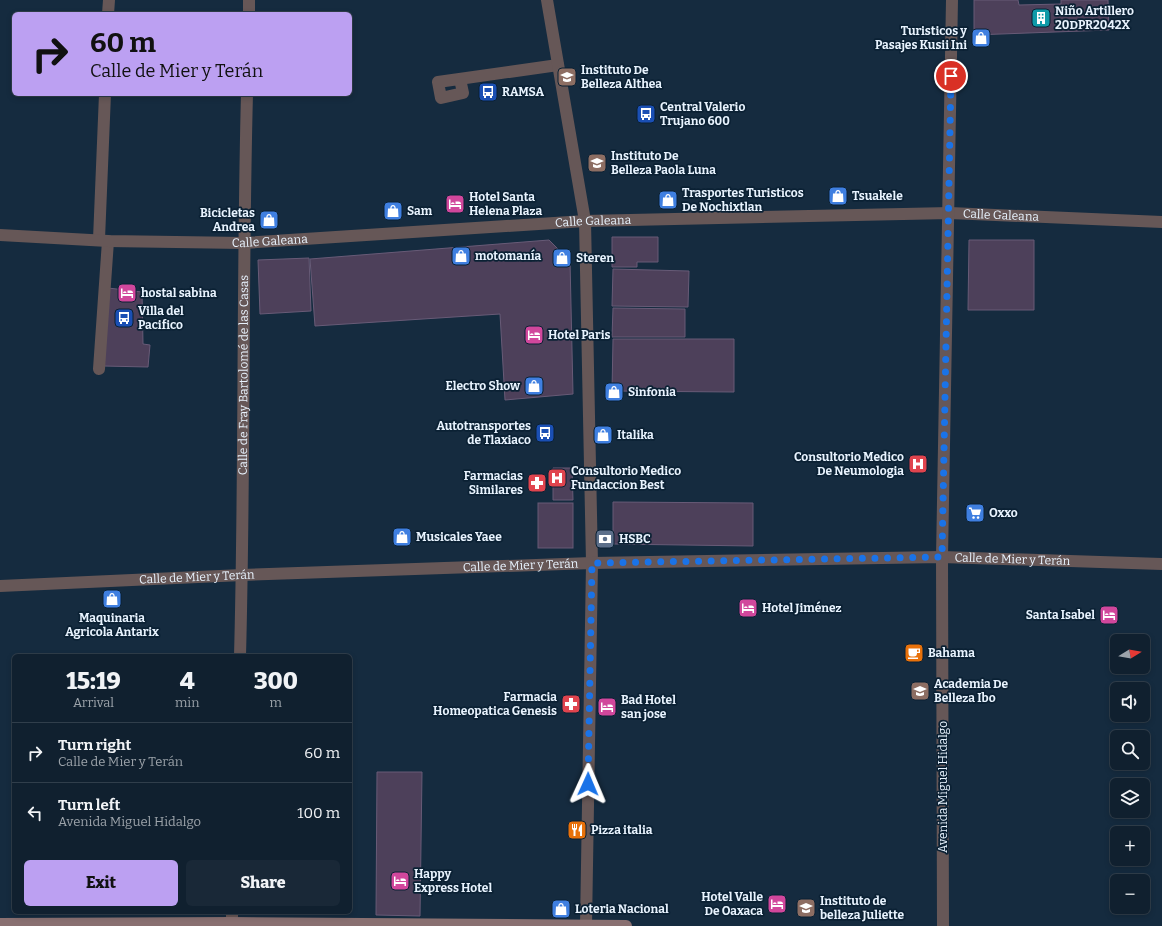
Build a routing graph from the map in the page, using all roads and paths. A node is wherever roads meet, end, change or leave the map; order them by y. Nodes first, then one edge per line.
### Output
1 (109, 0) edge
2 (249, 0) edge
3 (547, 0) edge
4 (952, 0) edge
5 (108, 12) edge
6 (249, 12) edge
7 (558, 65) junction
8 (460, 79) dead end
9 (105, 96) edge
10 (247, 96) edge
11 (950, 213) junction
12 (585, 221) junction
13 (1162, 222) edge
14 (0, 235) edge
15 (104, 240) junction
16 (243, 243) junction
17 (99, 370) dead end
18 (942, 557) junction
19 (592, 563) junction
20 (1162, 564) edge
21 (242, 575) junction
22 (0, 586) edge
23 (240, 654) edge
24 (232, 920) edge
25 (0, 924) edge
26 (586, 926) edge
27 (626, 926) edge
28 (943, 926) edge

1 - 5 street
2 - 6 street
3 - 7 street
4 - 11 street, Avenida Miguel Hidalgo
7 - 8 street
7 - 12 street
9 - 15 street
10 - 16 street, Calle de Fray Bartolomé de las Casas
11 - 12 street, Calle Galeana
11 - 13 street, Calle Galeana
11 - 18 street, Avenida Miguel Hidalgo
12 - 16 street, Calle Galeana
12 - 19 street
14 - 15 street, Calle Galeana
15 - 16 street, Calle Galeana
15 - 17 street
16 - 21 street, Calle de Fray Bartolomé de las Casas
18 - 19 street, Calle de Mier y Terán
18 - 20 street, Calle de Mier y Terán
18 - 28 street, Avenida Miguel Hidalgo
19 - 21 street, Calle de Mier y Terán
19 - 26 street
21 - 22 street, Calle de Mier y Terán
21 - 23 street, Calle de Fray Bartolomé de las Casas
24 - 25 street
24 - 26 street
26 - 27 street

